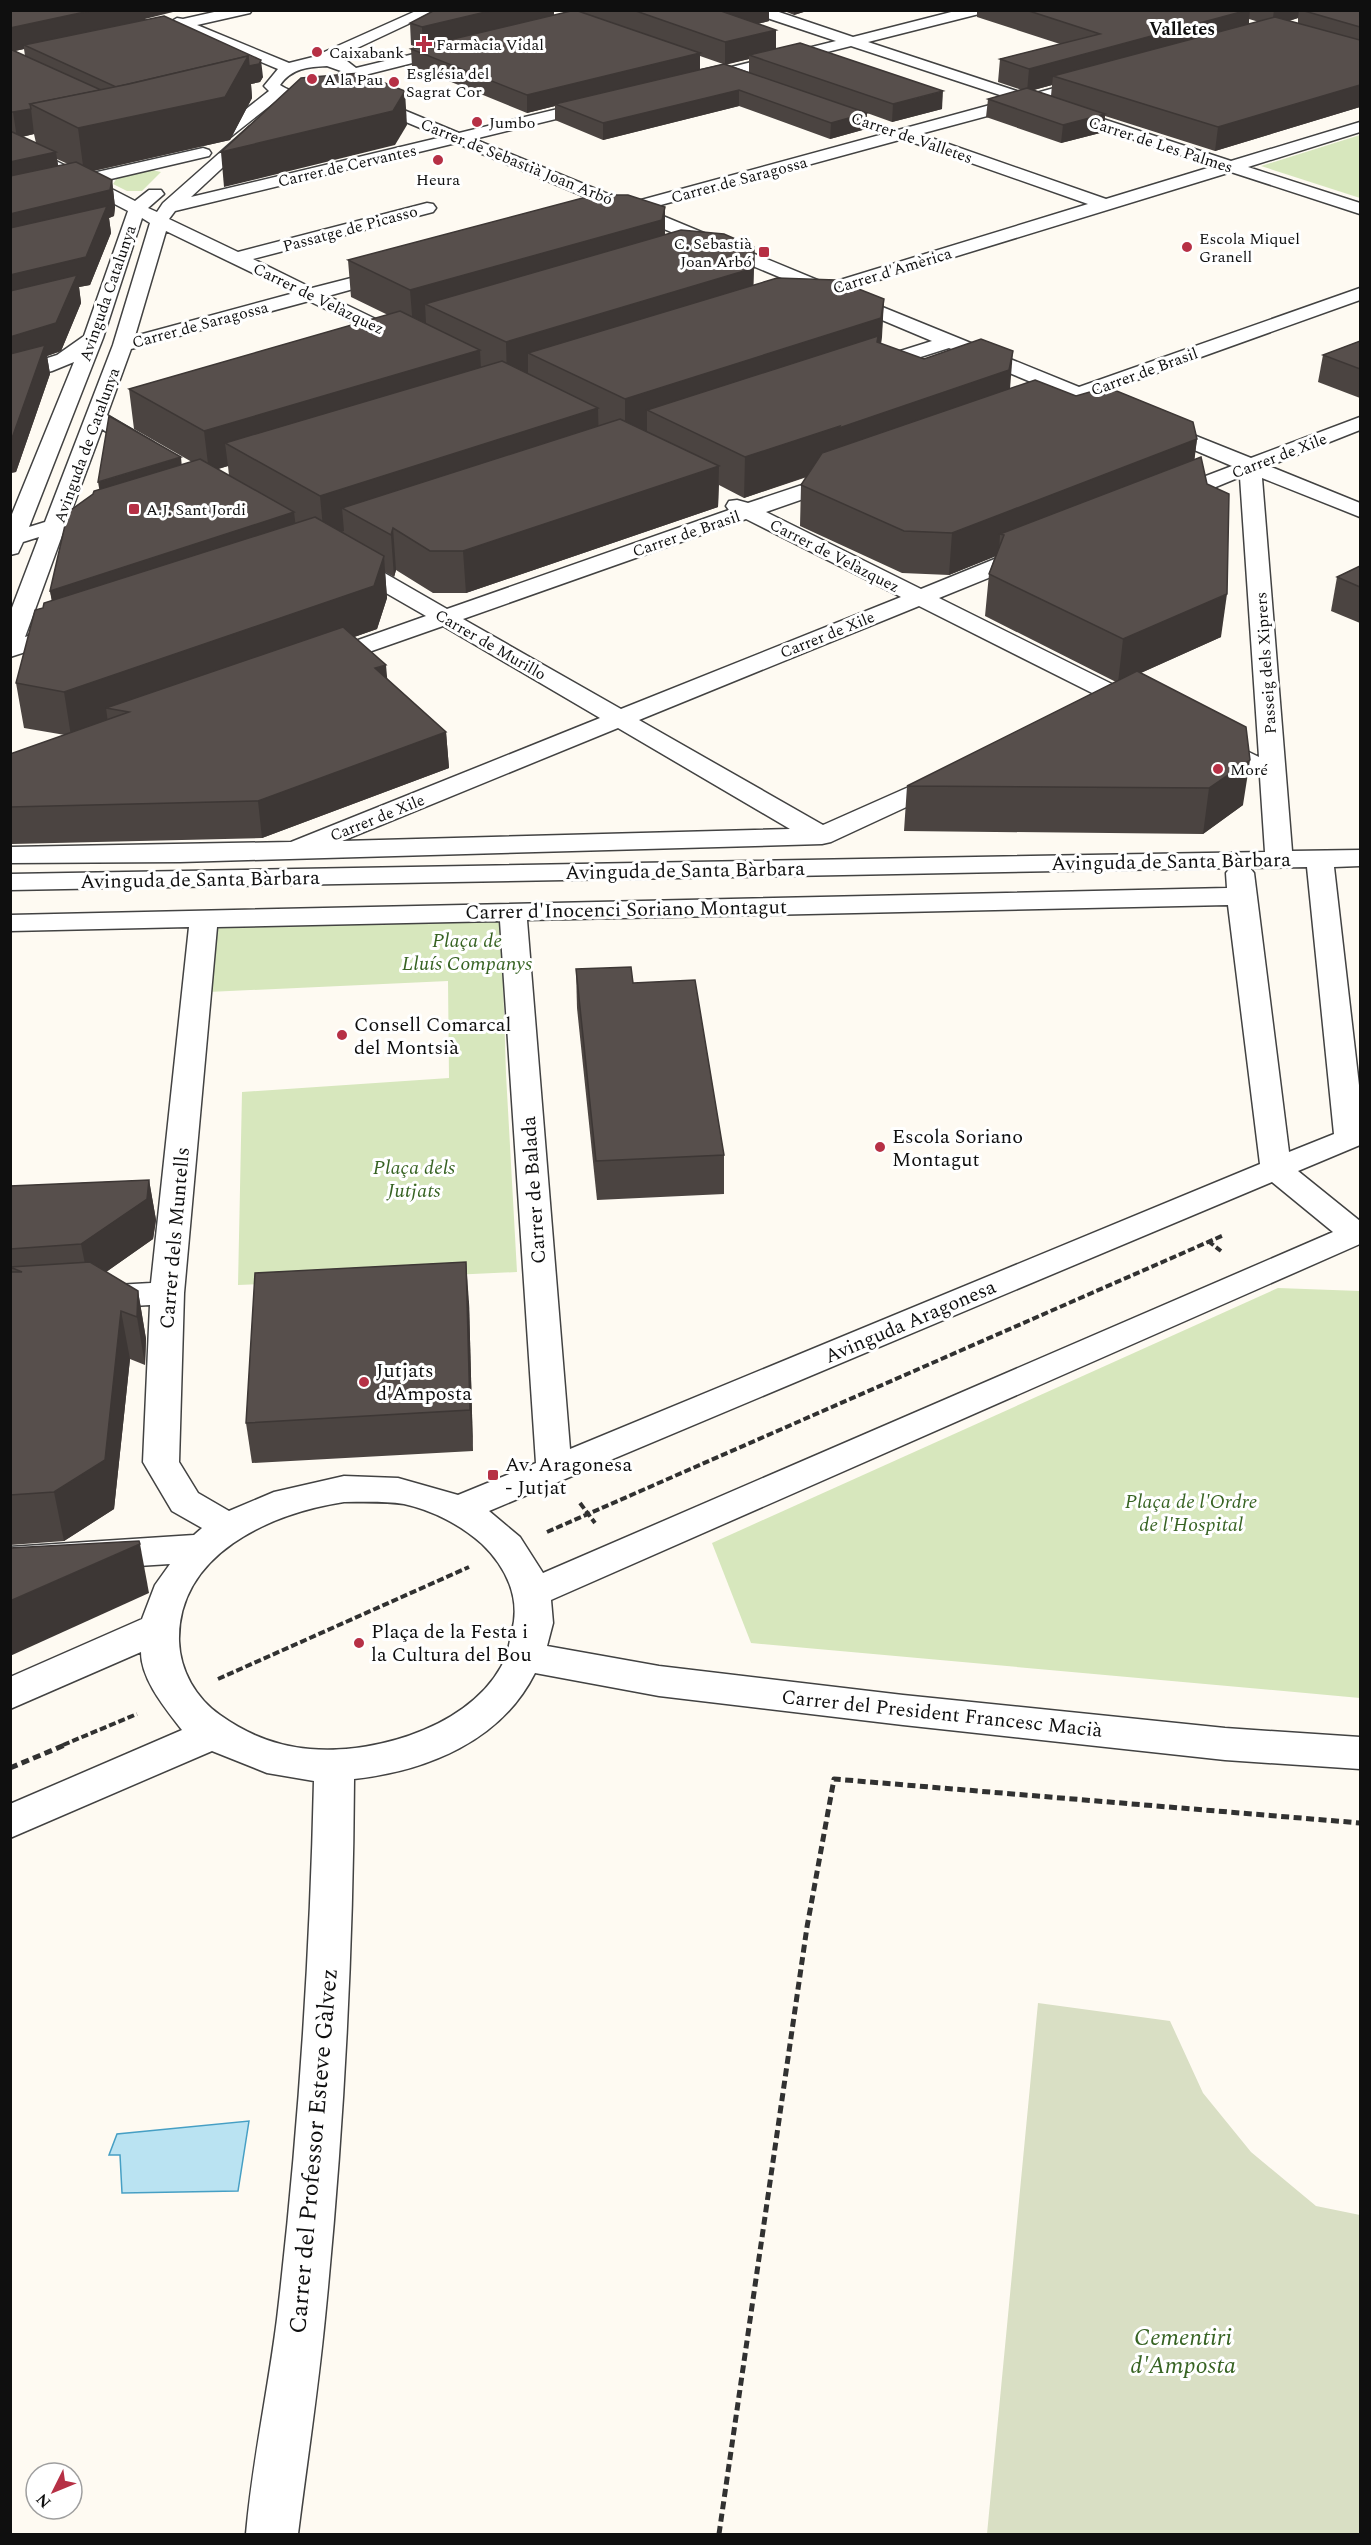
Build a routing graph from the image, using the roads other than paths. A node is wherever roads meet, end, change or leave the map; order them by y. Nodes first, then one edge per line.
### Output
1 (245, 10) edge
2 (757, 10) edge
3 (978, 10) edge
4 (438, 13) edge
5 (160, 15) edge
6 (181, 24) junction
7 (124, 36) edge
8 (853, 42) junction
9 (475, 44) edge
10 (696, 61) edge
11 (318, 62) junction
12 (289, 68) junction
13 (348, 70) junction
14 (728, 72) junction
15 (1106, 78) edge
16 (750, 80) edge
17 (682, 84) edge
18 (338, 88) junction
19 (275, 89) junction
20 (250, 92) dead end
21 (306, 96) junction
22 (1027, 100) junction
23 (612, 101) edge
24 (882, 126) edge
25 (1360, 126) edge
26 (903, 134) junction
27 (461, 138) junction
28 (37, 141) edge
29 (12, 146) edge
30 (203, 153) junction
31 (1230, 166) junction
32 (82, 180) junction
33 (10, 197) edge
34 (1106, 205) junction
35 (427, 208) dead end
36 (631, 208) junction
37 (1360, 209) edge
38 (135, 214) junction
39 (165, 214) junction
40 (591, 219) edge
41 (110, 225) dead end
42 (722, 246) junction
43 (694, 254) edge
44 (238, 258) junction
45 (412, 267) edge
46 (110, 287) junction
47 (827, 290) junction
48 (88, 293) dead end
49 (311, 294) junction
50 (1360, 295) edge
51 (788, 302) edge
52 (93, 338) junction
53 (402, 339) junction
54 (423, 341) edge
55 (950, 341) junction
56 (123, 345) junction
57 (379, 345) edge
58 (16, 370) edge
59 (844, 375) edge
60 (1078, 394) junction
61 (69, 397) junction
62 (1100, 403) edge
63 (127, 416) dead end
64 (95, 417) junction
65 (1132, 417) edge
66 (1012, 418) edge
67 (1360, 423) edge
68 (167, 458) edge
69 (1250, 466) junction
70 (868, 468) edge
71 (716, 495) dead end
72 (20, 499) edge
73 (129, 505) edge
74 (1140, 510) edge
75 (747, 511) junction
76 (1360, 511) edge
77 (55, 528) junction
78 (12, 542) edge
79 (1051, 544) edge
80 (332, 552) edge
81 (919, 597) junction
82 (445, 618) junction
83 (88, 624) edge
84 (10, 645) edge
85 (10, 650) edge
86 (299, 669) edge
87 (1124, 700) junction
88 (1091, 714) edge
89 (1155, 716) edge
90 (619, 719) junction
91 (1187, 731) edge
92 (972, 768) edge
93 (1272, 773) junction
94 (821, 836) junction
95 (296, 850) junction
96 (10, 855) edge
97 (1320, 858) junction
98 (1360, 858) edge
99 (1279, 859) junction
100 (1239, 860) junction
101 (889, 866) junction
102 (10, 882) edge
103 (1241, 896) junction
104 (897, 904) junction
105 (513, 912) junction
106 (204, 919) junction
107 (10, 923) edge
108 (1355, 1136) edge
109 (1276, 1169) junction
110 (1358, 1233) edge
111 (167, 1293) junction
112 (10, 1302) edge
113 (554, 1469) junction
114 (460, 1509) junction
115 (216, 1537) junction
116 (10, 1561) edge
117 (532, 1593) junction
118 (160, 1626) junction
119 (526, 1657) junction
120 (10, 1694) edge
121 (212, 1734) junction
122 (1360, 1753) edge
123 (334, 1766) junction
124 (10, 1822) edge
125 (272, 2535) edge

1 - 6 street
2 - 8 street, Carrer de Les Palmes
3 - 8 street
4 - 11 street
4 - 13 street
5 - 6 street
6 - 7 street
6 - 12 street
8 - 14 street
8 - 22 street, Carrer de Les Palmes
9 - 13 street
10 - 14 street
11 - 12 street
11 - 13 street
12 - 19 street, Avinguda Catalunya
13 - 18 street
14 - 16 street
14 - 17 street
15 - 22 street, Carrer de Saragossa
18 - 21 street
18 - 27 street, Carrer de Sebastià Joan Arbó
19 - 20 street
19 - 21 street
19 - 30 street, Avinguda Catalunya
21 - 39 street
22 - 26 street, Carrer de Saragossa
22 - 31 street, Carrer de Les Palmes
23 - 27 street, Carrer de Cervantes
24 - 26 street, Carrer de Valletes
25 - 31 street, Carrer d'Amèrica
26 - 34 street, Carrer de Valletes
26 - 36 street, Carrer de Saragossa
27 - 36 street, Carrer de Sebastià Joan Arbó
27 - 39 street, Carrer de Cervantes
28 - 29 street
29 - 32 street, Carrer de Velàzquez
30 - 32 street
30 - 38 street, Avinguda Catalunya
31 - 34 street, Carrer d'Amèrica
31 - 37 street, Carrer de Les Palmes
32 - 33 street
32 - 38 street, Carrer de Velàzquez
34 - 47 street, Carrer d'Amèrica
35 - 44 street, Passatge de Picasso
36 - 40 street, Carrer de Saragossa
36 - 42 street, Carrer de Sebastià Joan Arbó
38 - 39 street, Carrer de Velàzquez
38 - 41 street
38 - 46 street, Avinguda Catalunya
39 - 44 street, Carrer de Velàzquez
39 - 56 street, Avinguda de Catalunya
42 - 43 street
42 - 47 street, Carrer de Sebastià Joan Arbó
44 - 49 street, Carrer de Velàzquez
45 - 49 street, Carrer de Saragossa
46 - 48 street
46 - 52 street, Avinguda Catalunya
47 - 51 street, Carrer d'Amèrica
47 - 55 street, Carrer de Sebastià Joan Arbó
49 - 53 street, Carrer de Velàzquez
49 - 56 street, Carrer de Saragossa
50 - 60 street, Carrer de Brasil
52 - 58 street
52 - 61 street, Avinguda Catalunya
53 - 54 street, Carrer de Velàzquez
53 - 57 street
55 - 59 street
55 - 60 street, Carrer de Sebastià Joan Arbó
56 - 64 street, Avinguda de Catalunya
58 - 61 street
60 - 62 street, Carrer de Sebastià Joan Arbó
60 - 66 street, Carrer de Brasil
61 - 72 street, Avinguda Catalunya
63 - 64 street
64 - 68 street
64 - 77 street, Avinguda de Catalunya
65 - 69 street
67 - 69 street, Carrer de Xile
69 - 74 street, Carrer de Xile
69 - 76 street
69 - 93 street, Passeig dels Xiprers
70 - 75 street, Carrer de Brasil
71 - 75 street, Carrer de Velàzquez
72 - 78 street, Avinguda Catalunya
73 - 77 street
75 - 81 street, Carrer de Velàzquez
75 - 82 street, Carrer de Brasil
77 - 78 street
77 - 84 street, Avinguda de Catalunya
79 - 81 street, Carrer de Xile
80 - 82 street, Carrer de Murillo
81 - 87 street, Carrer de Velàzquez
81 - 90 street, Carrer de Xile
82 - 86 street, Carrer de Brasil
82 - 90 street, Carrer de Murillo
83 - 85 street
87 - 88 street
87 - 89 street, Carrer de Velàzquez
90 - 94 street, Carrer de Murillo
90 - 95 street, Carrer de Xile
91 - 93 street
92 - 94 street
93 - 99 street, Passeig dels Xiprers
94 - 95 street, Avinguda de Santa Bàrbara
94 - 101 street, Carrer de Murillo
95 - 96 street, Avinguda de Santa Bàrbara
97 - 98 street, Avinguda de Santa Bàrbara
97 - 99 street, Avinguda de Santa Bàrbara
97 - 108 street
99 - 100 street, Avinguda de Santa Bàrbara
100 - 101 street, Avinguda de Santa Bàrbara
100 - 103 street
101 - 102 street, Avinguda de Santa Bàrbara
101 - 104 street
103 - 104 street, Carrer d'Inocenci Soriano Montagut
103 - 109 street
104 - 105 street, Carrer d'Inocenci Soriano Montagut
105 - 106 street, Carrer d'Inocenci Soriano Montagut
105 - 113 street, Carrer de Balada
106 - 107 street, Carrer d'Inocenci Soriano Montagut
106 - 111 street, Carrer dels Muntells
108 - 109 street, Avinguda Aragonesa
109 - 110 street
109 - 113 street, Avinguda Aragonesa
110 - 117 street
111 - 112 street
111 - 115 street, Carrer dels Muntells
113 - 114 street, Avinguda Aragonesa
114 - 115 street
114 - 117 street
115 - 116 street
115 - 118 street
117 - 119 street
118 - 120 street
118 - 121 street
119 - 122 street, Carrer del President Francesc Macià
119 - 123 street
121 - 123 street
121 - 124 street
123 - 125 street, Carrer del Professor Esteve Gàlvez

